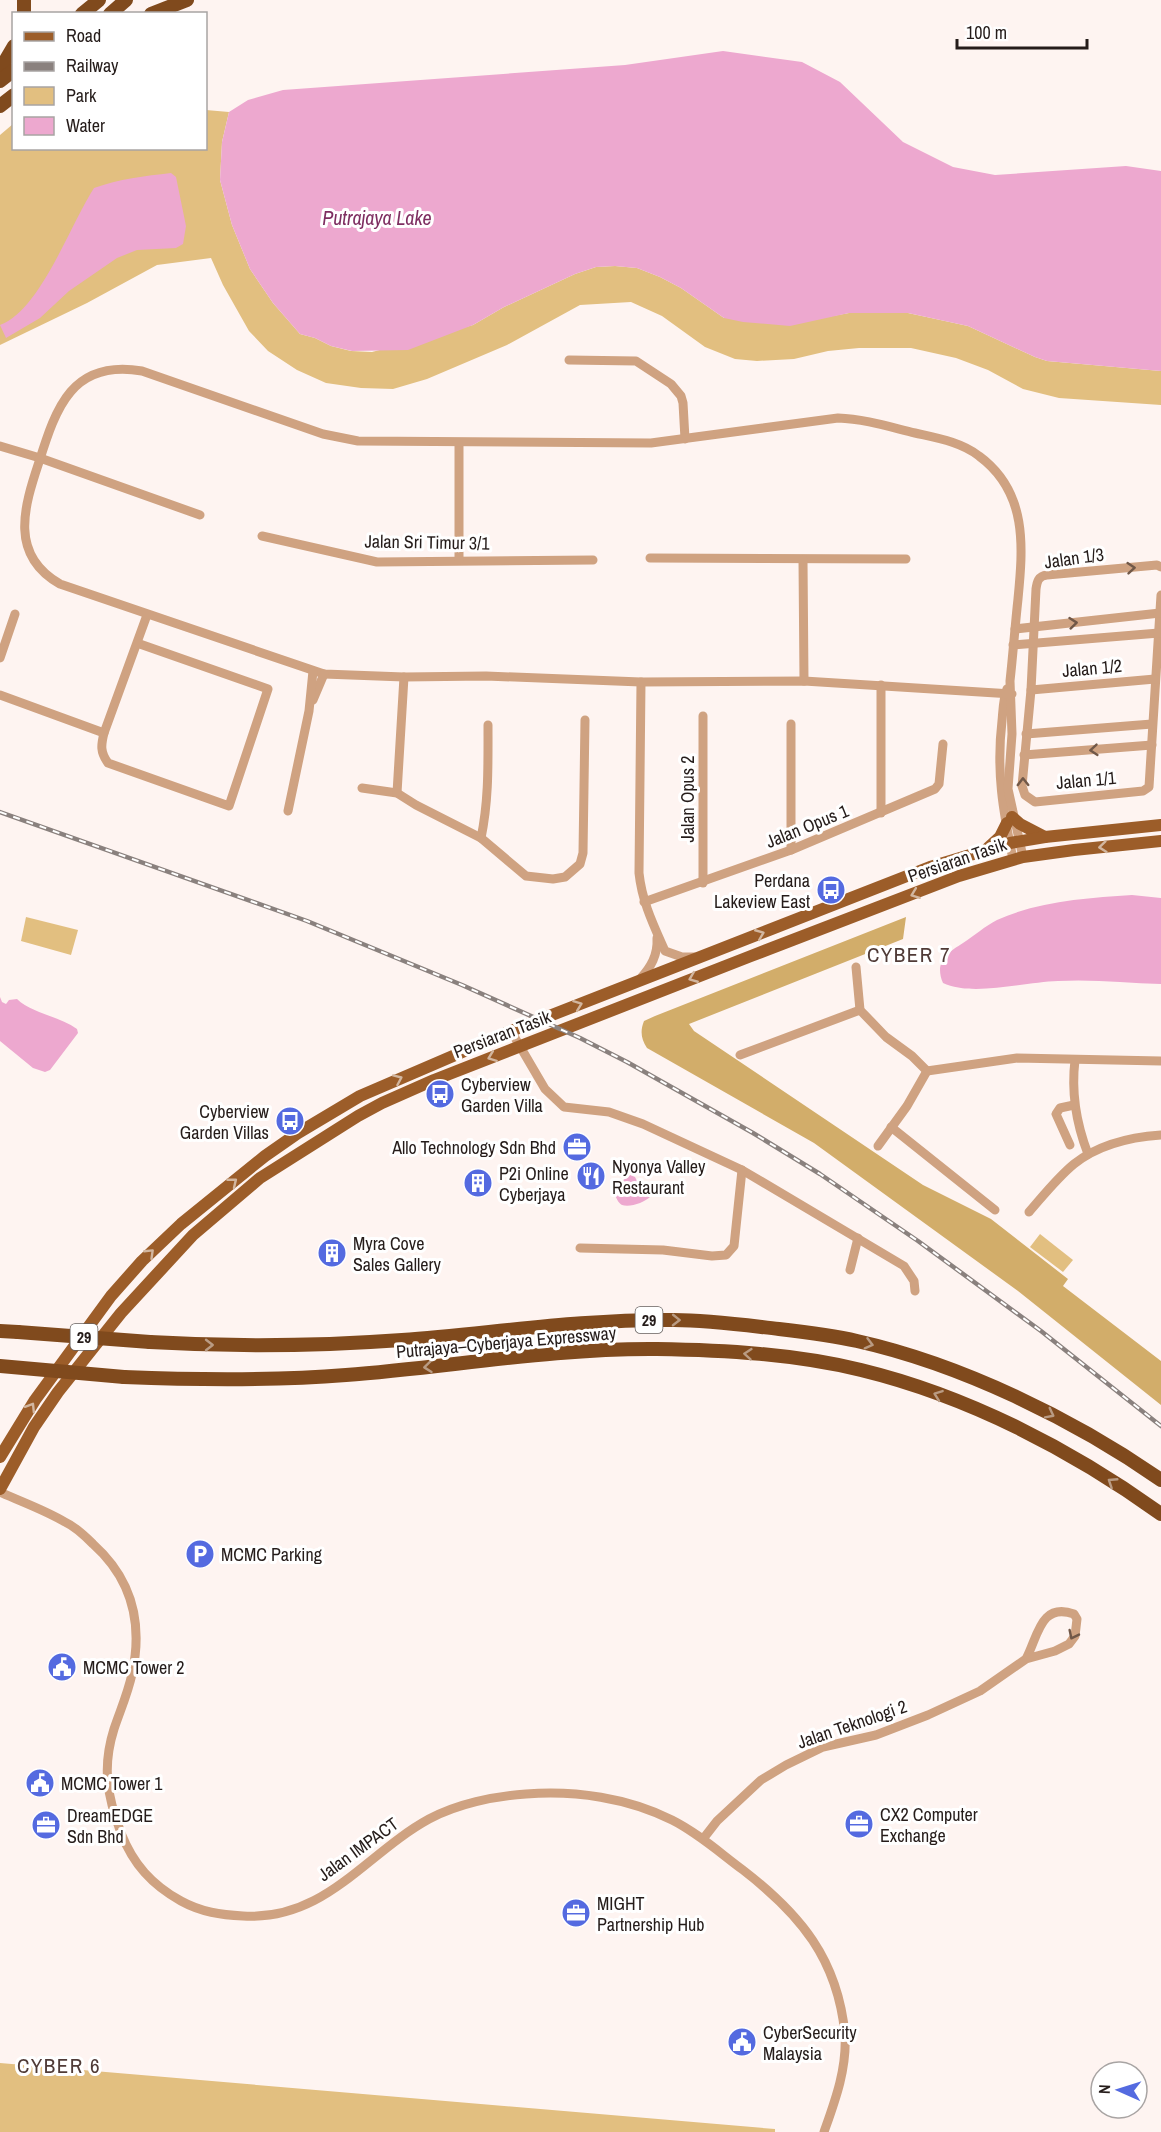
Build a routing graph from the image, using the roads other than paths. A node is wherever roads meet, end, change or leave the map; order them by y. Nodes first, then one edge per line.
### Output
1 (99, 0) edge
2 (126, 0) edge
3 (187, 0) edge
4 (84, 12) edge
5 (112, 12) edge
6 (156, 12) edge
7 (12, 49) edge
8 (0, 70) edge
9 (12, 72) edge
10 (0, 81) edge
11 (12, 97) edge
12 (0, 106) edge
13 (569, 360) dead end
14 (686, 439) junction
15 (459, 443) junction
16 (0, 446) edge
17 (40, 458) junction
18 (200, 515) dead end
19 (262, 536) dead end
20 (650, 558) dead end
21 (906, 558) dead end
22 (459, 560) junction
23 (593, 560) dead end
24 (803, 560) junction
25 (1161, 567) edge
26 (1161, 596) edge
27 (1160, 613) edge
28 (15, 614) dead end
29 (147, 615) junction
30 (1035, 627) junction
31 (1015, 629) junction
32 (1158, 633) junction
33 (136, 643) junction
34 (1034, 644) junction
35 (1014, 645) junction
36 (0, 658) edge
37 (313, 671) junction
38 (324, 674) junction
39 (404, 678) junction
40 (1155, 679) junction
41 (804, 681) junction
42 (641, 682) junction
43 (881, 685) junction
44 (1031, 690) junction
45 (1008, 694) junction
46 (0, 695) edge
47 (309, 711) junction
48 (703, 716) dead end
49 (585, 720) dead end
50 (791, 724) dead end
51 (1152, 724) junction
52 (488, 725) dead end
53 (104, 733) junction
54 (1026, 734) junction
55 (943, 744) dead end
56 (1152, 745) junction
57 (1024, 755) junction
58 (362, 788) dead end
59 (397, 794) junction
60 (288, 811) dead end
61 (881, 813) junction
62 (1010, 820) junction
63 (1161, 825) edge
64 (1045, 837) junction
65 (481, 838) junction
66 (1161, 841) edge
67 (1015, 843) junction
68 (987, 849) junction
69 (791, 850) junction
70 (1018, 858) junction
71 (703, 883) junction
72 (644, 902) junction
73 (656, 932) junction
74 (702, 957) junction
75 (856, 967) dead end
76 (637, 983) junction
77 (860, 1010) junction
78 (511, 1031) junction
79 (519, 1046) junction
80 (740, 1055) dead end
81 (1075, 1060) junction
82 (1161, 1061) edge
83 (927, 1071) junction
84 (1074, 1105) junction
85 (891, 1127) junction
86 (1161, 1135) edge
87 (1070, 1145) dead end
88 (878, 1146) dead end
89 (1088, 1154) junction
90 (742, 1170) junction
91 (995, 1210) dead end
92 (1029, 1212) dead end
93 (858, 1238) junction
94 (580, 1248) dead end
95 (850, 1270) dead end
96 (915, 1291) dead end
97 (0, 1331) edge
98 (0, 1366) edge
99 (0, 1457) edge
100 (1161, 1480) edge
101 (0, 1491) edge
102 (1161, 1514) edge
103 (1026, 1659) junction
104 (703, 1839) junction
105 (824, 2132) edge

1 - 4 highway
2 - 5 highway
3 - 6 highway
7 - 8 highway
9 - 10 highway
11 - 12 highway
13 - 14 street
14 - 15 street
14 - 31 street
15 - 17 street
15 - 22 street
16 - 17 street
17 - 18 street
17 - 29 street
19 - 22 street, Jalan Sri Timur 3/1
20 - 24 street
21 - 24 street
22 - 23 street, Jalan Sri Timur 3/1
24 - 41 street
30 -> 25 street, Jalan 1/3
26 - 27 street
30 -> 27 street
27 - 32 street
28 - 36 street
29 - 33 street
29 - 37 street
30 - 31 street
30 - 34 street, Jalan 1/3
31 - 35 street
32 - 34 street
32 - 40 street
33 - 53 street
33 - 53 street
34 - 35 street
34 - 44 street, Jalan 1/3
35 - 45 street
37 - 38 street
37 - 47 street
38 - 39 street
38 - 47 street
39 - 42 street
39 - 59 street
40 - 44 street, Jalan 1/2
40 - 51 street
41 - 42 street
41 - 43 street
42 - 72 street
43 - 45 street
43 - 61 street
44 - 54 street, Jalan 1/3
45 - 62 street
46 - 53 street
47 - 60 street
48 - 71 street, Jalan Opus 2
49 - 65 street
50 - 69 street
51 - 54 street
51 - 56 street
52 - 65 street
54 - 57 street, Jalan 1/3
55 - 61 street, Jalan Opus 1
56 -> 57 street
56 -> 57 street, Jalan 1/1
58 - 59 street
59 - 65 street
61 - 69 street, Jalan Opus 1
62 - 64 main road
62 - 67 street
62 - 68 main road
63 - 64 main road, Persiaran Tasik
64 - 67 main road, Persiaran Tasik
66 -> 70 main road, Persiaran Tasik
67 - 68 main road, Persiaran Tasik
67 - 70 street
74 -> 68 main road, Persiaran Tasik
69 - 71 street, Jalan Opus 1
70 -> 79 main road, Persiaran Tasik
71 - 72 street, Jalan Opus 1
72 - 73 street
73 - 74 street
73 - 76 street
74 - 76 main road, Persiaran Tasik
75 - 77 street
78 -> 76 main road, Persiaran Tasik
77 - 80 street
77 - 83 street
78 - 79 street
99 -> 78 main road, Persiaran Tasik
79 - 90 street
79 -> 101 main road, Persiaran Tasik
81 - 82 street
81 - 83 street
81 - 84 street
83 - 85 street
84 - 87 street
84 - 89 street
85 - 88 street
85 - 91 street
86 - 89 street
89 - 92 street
90 - 93 street
90 - 94 street
93 - 95 street
93 - 96 street
97 -> 100 highway, Putrajaya–Cyberjaya Expressway / 29, bridge
102 -> 98 highway, Putrajaya–Cyberjaya Expressway / 29, bridge
101 - 104 street, Jalan IMPACT
103 -> 103 street, Jalan Teknologi 2
103 - 104 street, Jalan Teknologi 2
104 - 105 street, Jalan IMPACT

